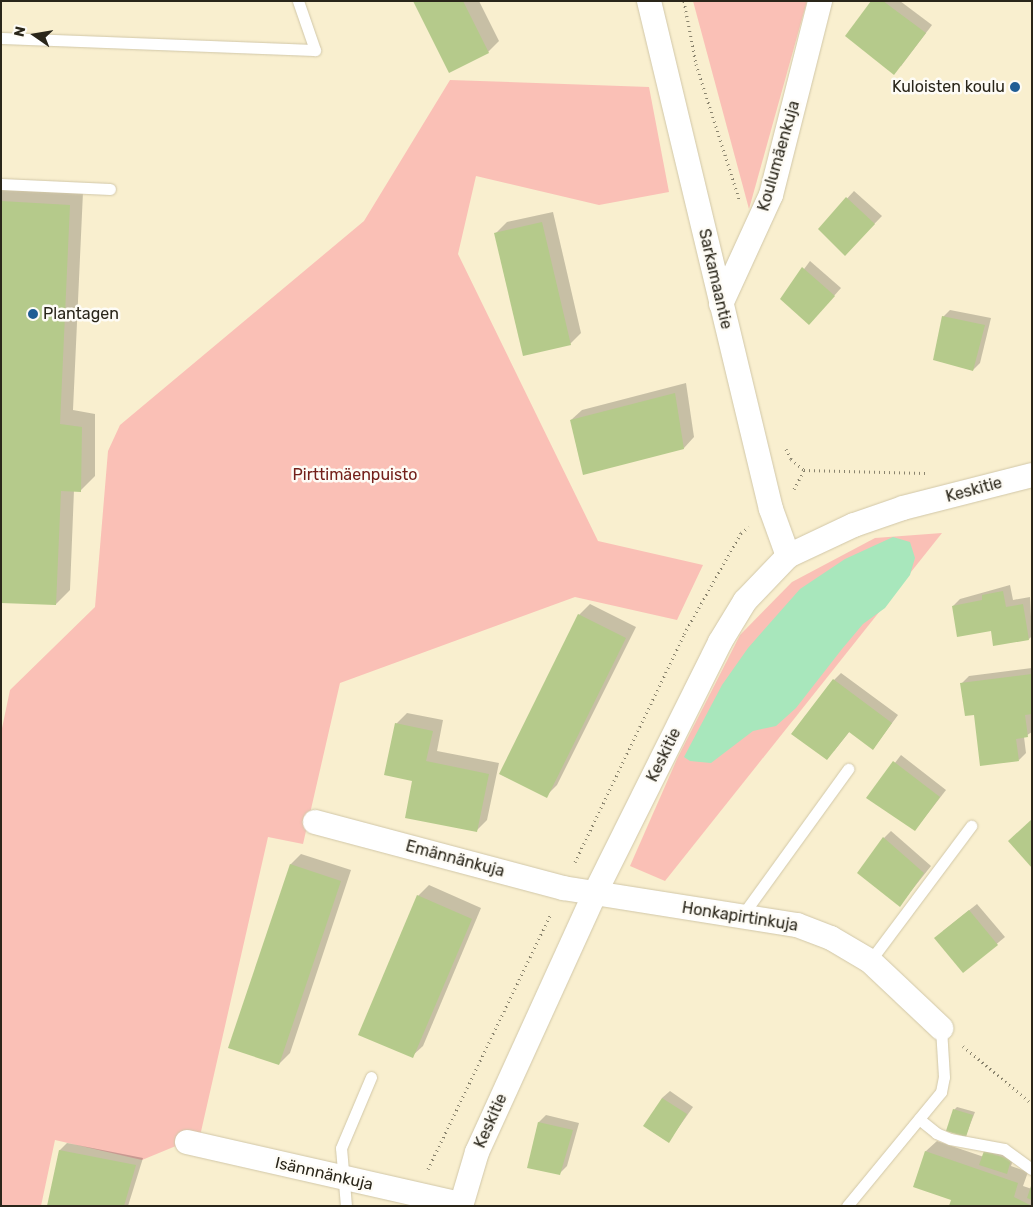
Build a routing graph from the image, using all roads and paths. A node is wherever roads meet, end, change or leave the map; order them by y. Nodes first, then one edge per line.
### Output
1 (298, 1) edge
2 (649, 1) edge
3 (820, 1) edge
4 (1, 38) edge
5 (1, 184) edge
6 (110, 189) dead end
7 (721, 304) junction
8 (804, 470) dead end
9 (928, 473) dead end
10 (1032, 475) edge
11 (788, 556) junction
12 (848, 769) dead end
13 (315, 822) dead end
14 (971, 826) dead end
15 (595, 893) junction
16 (741, 917) junction
17 (870, 961) junction
18 (941, 1028) junction
19 (371, 1077) dead end
20 (1032, 1104) edge
21 (919, 1119) junction
22 (187, 1142) dead end
23 (1032, 1169) edge
24 (343, 1178) junction
25 (461, 1205) edge
26 (346, 1206) edge
27 (847, 1206) edge

1 - 4 lane
2 - 7 street, Sarkamaantie
3 - 7 street, Koulumäenkuja
5 - 6 lane
7 - 11 street, Sarkamaantie
8 - 9 path
10 - 11 street, Keskitie
11 - 15 street, Keskitie
12 - 16 lane
13 - 15 street, Emännänkuja
14 - 17 lane
15 - 16 street, Honkapirtinkuja
15 - 25 street, Keskitie
16 - 17 street, Honkapirtinkuja
17 - 18 street, Honkapirtinkuja
18 - 20 path
18 - 21 lane
19 - 24 lane
21 - 23 lane
21 - 27 lane
22 - 24 street, Isännnänkuja
24 - 25 street, Isännnänkuja
24 - 26 lane

